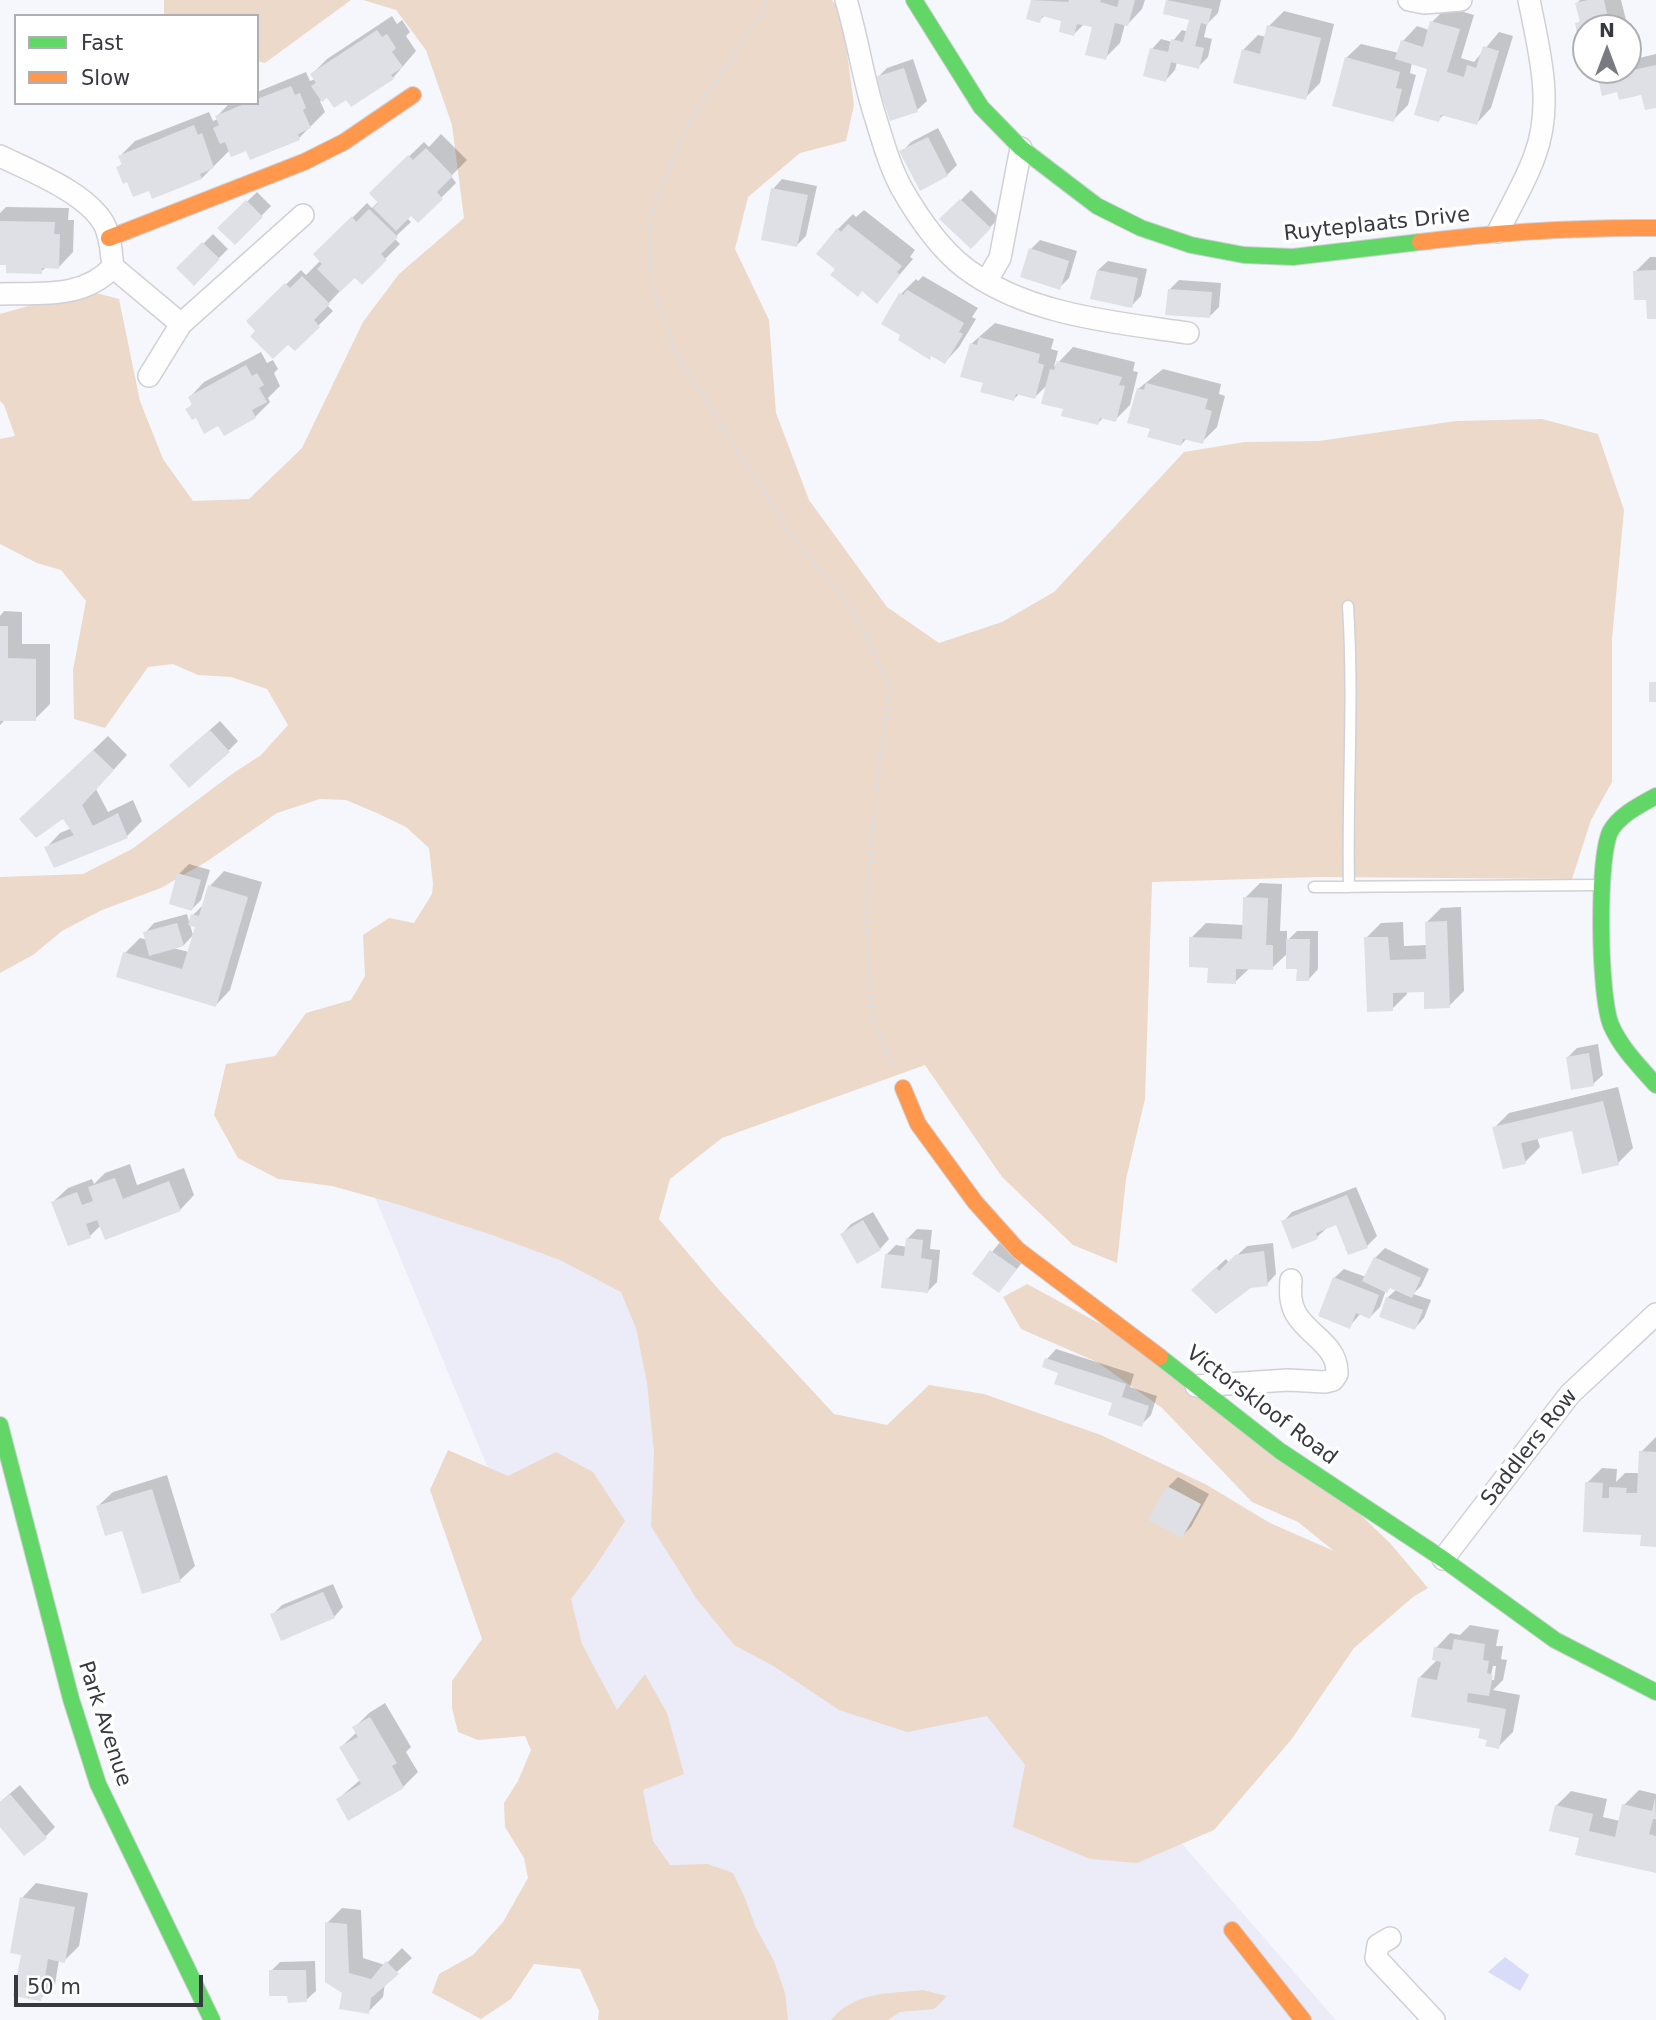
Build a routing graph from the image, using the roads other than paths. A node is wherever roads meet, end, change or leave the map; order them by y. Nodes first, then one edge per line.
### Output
1 (846, 0) edge
2 (914, 0) edge
3 (1409, 0) edge
4 (1461, 0) edge
5 (1529, 0) edge
6 (413, 95) dead end
7 (1021, 148) junction
8 (0, 156) edge
9 (303, 215) dead end
10 (1656, 228) edge
11 (1498, 232) junction
12 (109, 238) junction
13 (113, 267) junction
14 (986, 282) junction
15 (0, 294) edge
16 (181, 324) junction
17 (1188, 333) dead end
18 (149, 376) dead end
19 (1348, 606) dead end
20 (1656, 796) edge
21 (1603, 885) junction
22 (1314, 887) dead end
23 (1349, 887) junction
24 (1656, 1085) edge
25 (903, 1088) road end
26 (1291, 1280) dead end
27 (1656, 1314) edge
28 (1196, 1386) junction
29 (0, 1425) edge
30 (1443, 1559) junction
31 (1656, 1692) edge
32 (1232, 1930) dead end
33 (1390, 1937) dead end
34 (212, 2020) edge
35 (1303, 2020) edge
36 (1434, 2020) edge

1 - 14 street
2 - 7 street, Ruyteplaats Drive
3 - 4 street
5 - 11 street
6 - 12 street
7 - 11 street, Ruyteplaats Drive
7 - 14 street
8 - 12 street
9 - 16 street
10 - 11 street, Ruyteplaats Drive
12 - 13 street
13 - 15 street
13 - 16 street
14 - 17 street
16 - 18 street
19 - 23 lane
20 - 21 street
21 - 23 lane
21 - 24 street
22 - 23 lane
25 - 28 street, Victorskloof Road
26 - 28 street
27 - 30 street, Saddlers Row
28 - 30 street, Victorskloof Road
29 - 34 street, Park Avenue
30 - 31 street, Victorskloof Road
32 - 35 street
33 - 36 street

